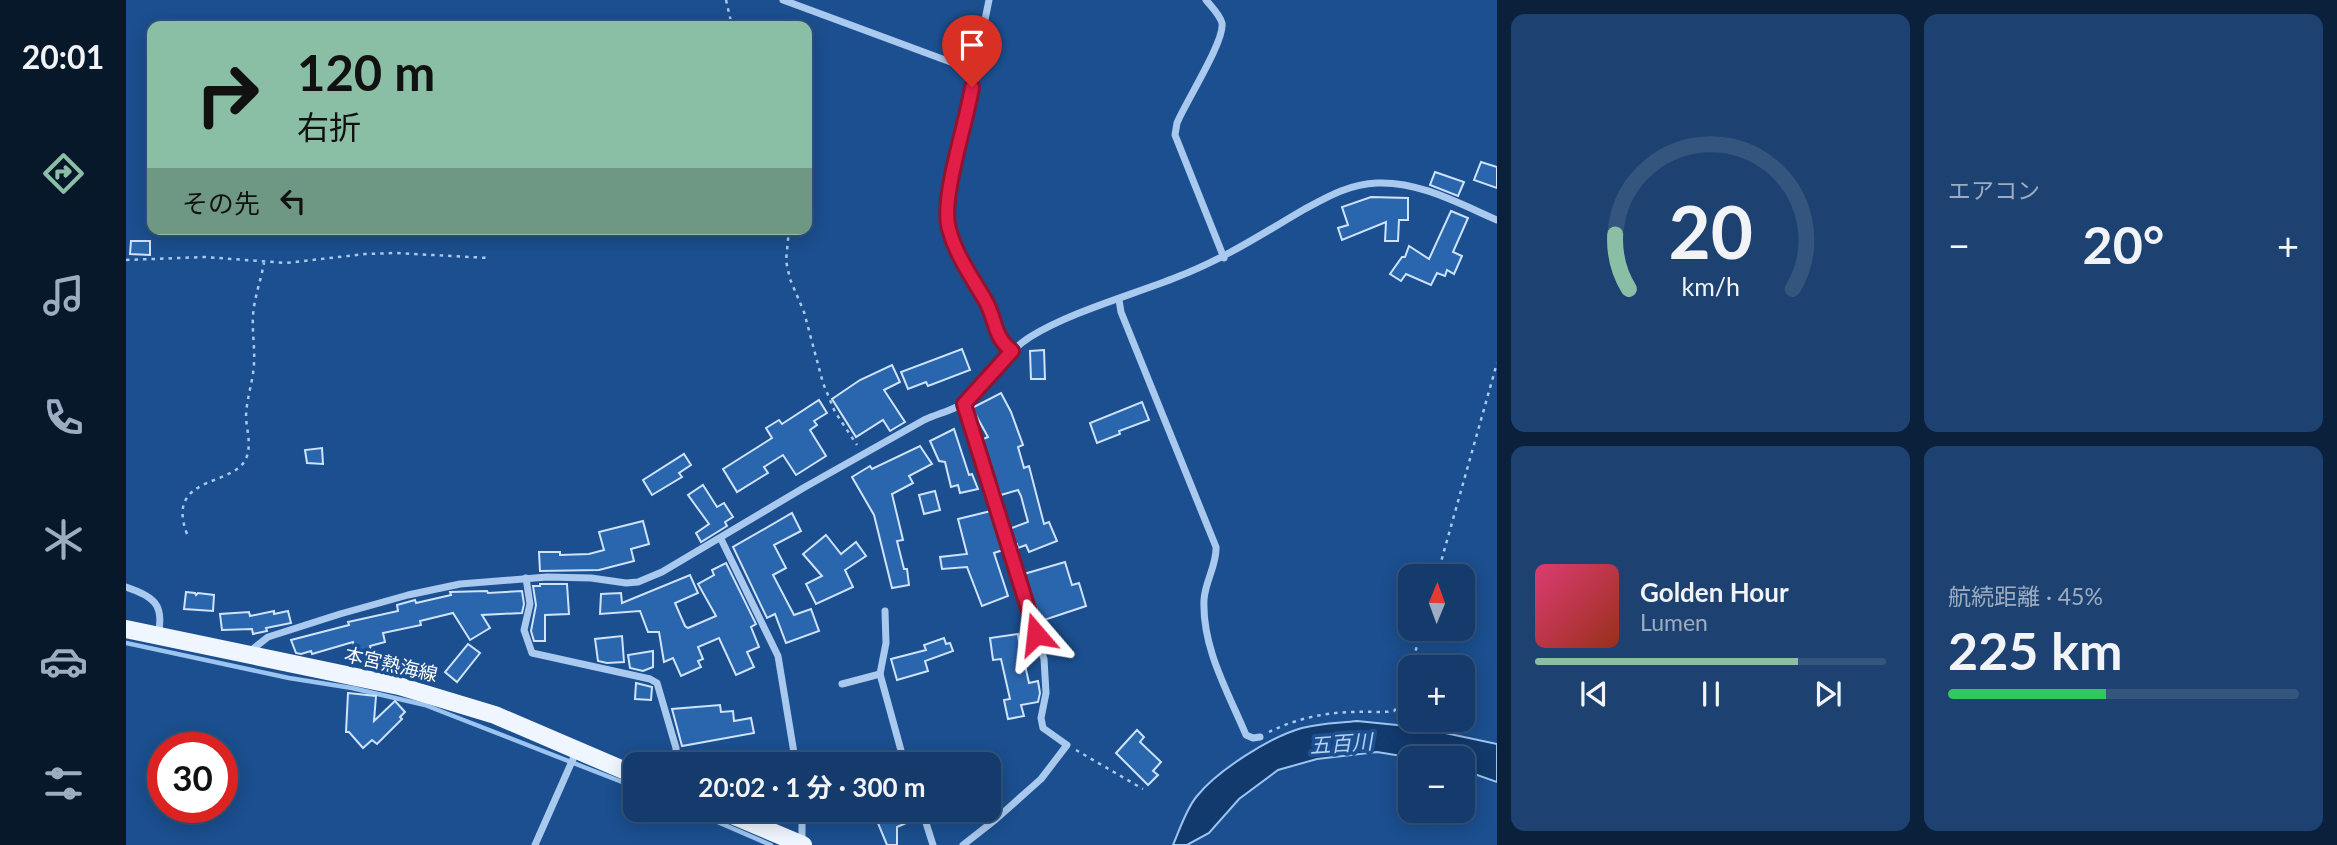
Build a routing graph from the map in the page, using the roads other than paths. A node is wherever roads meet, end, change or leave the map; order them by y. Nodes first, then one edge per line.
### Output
1 (783, 0) edge
2 (989, 0) edge
3 (1206, 0) edge
4 (975, 71) junction
5 (1497, 220) edge
6 (1224, 258) junction
7 (1119, 300) junction
8 (1012, 351) junction
9 (964, 404) junction
10 (721, 538) junction
11 (526, 578) junction
12 (126, 587) edge
13 (885, 611) dead end
14 (126, 629) edge
15 (158, 635) junction
16 (248, 655) junction
17 (880, 674) junction
18 (842, 684) dead end
19 (1260, 737) road end
20 (577, 750) junction
21 (676, 752) edge
22 (794, 752) edge
23 (901, 752) edge
24 (623, 770) edge
25 (748, 822) edge
26 (802, 822) edge
27 (926, 822) edge
28 (535, 845) edge
29 (802, 845) edge
30 (933, 845) edge
31 (963, 845) edge

1 - 4 street
2 - 4 street
3 - 6 street
4 - 8 street
5 - 6 street
6 - 7 street
7 - 8 street
7 - 19 street
8 - 9 street
9 - 10 street
9 - 31 street
10 - 11 street
10 - 22 street
11 - 16 street
11 - 21 street
12 - 15 street
13 - 17 street
14 - 15 main road, 本宮熱海線
15 - 16 main road, 本宮熱海線
16 - 20 main road, 本宮熱海線
17 - 18 street
17 - 23 street
20 - 24 main road, 本宮熱海線
20 - 28 street
25 - 29 main road
26 - 29 street
27 - 30 street

